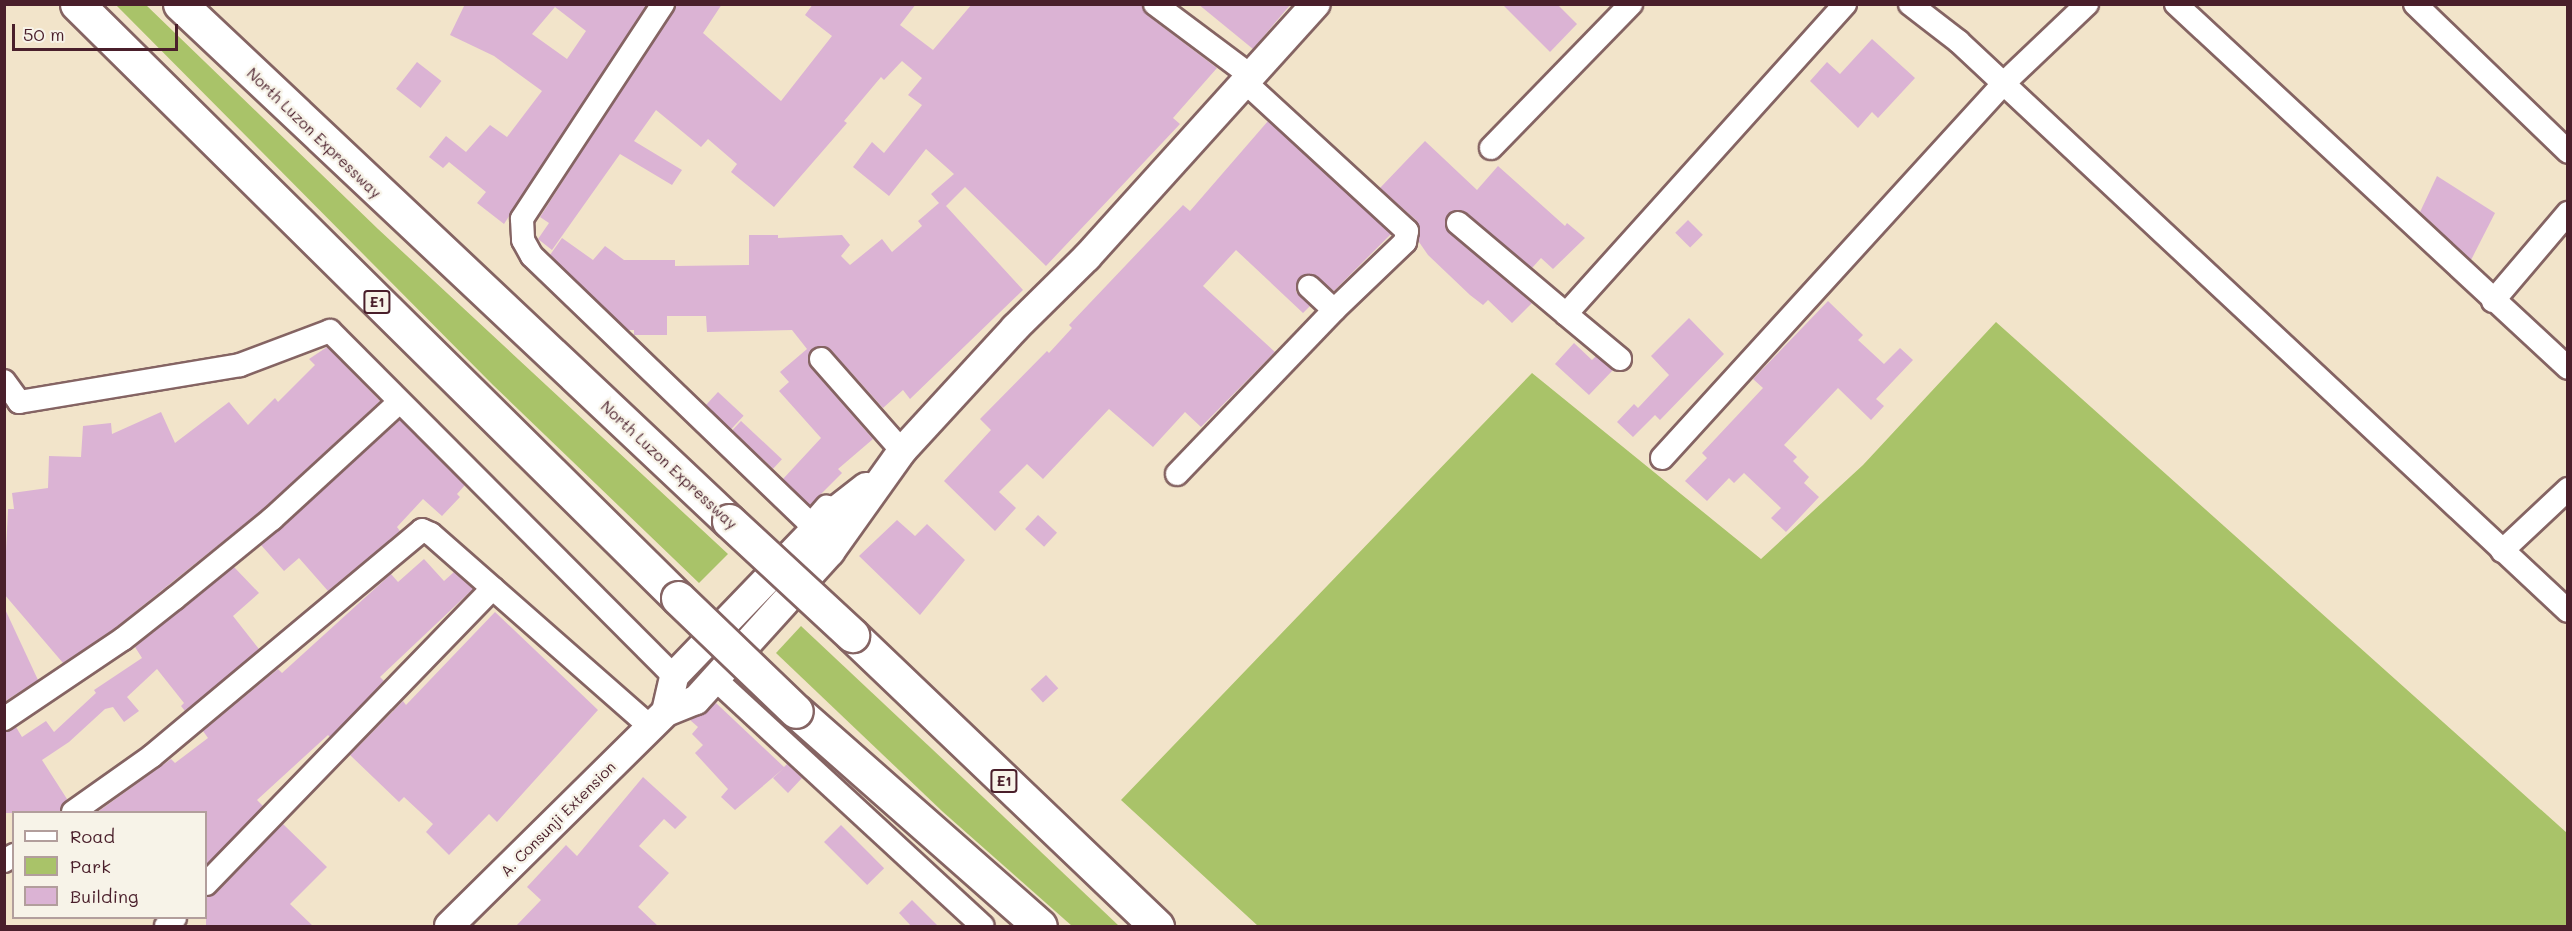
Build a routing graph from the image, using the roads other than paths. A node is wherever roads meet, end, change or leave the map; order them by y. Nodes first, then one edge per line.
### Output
1 (77, 4) edge
2 (180, 4) edge
3 (663, 4) edge
4 (1155, 4) edge
5 (1316, 4) edge
6 (1631, 4) edge
7 (1845, 4) edge
8 (1910, 4) edge
9 (2087, 4) edge
10 (2176, 4) edge
11 (2415, 4) edge
12 (1247, 78) junction
13 (2003, 84) junction
14 (1491, 148) dead end
15 (2568, 152) edge
16 (2568, 213) edge
17 (1458, 223) dead end
18 (1309, 287) dead end
19 (2493, 301) junction
20 (1334, 310) junction
21 (1566, 314) junction
22 (821, 359) dead end
23 (1620, 359) dead end
24 (2568, 368) edge
25 (4, 381) edge
26 (398, 403) junction
27 (902, 451) junction
28 (1662, 458) dead end
29 (884, 474) junction
30 (1177, 474) dead end
31 (2568, 489) edge
32 (2502, 551) junction
33 (493, 588) junction
34 (2568, 611) edge
35 (674, 676) junction
36 (715, 679) junction
37 (4, 719) edge
38 (658, 719) junction
39 (76, 811) edge
40 (207, 883) edge
41 (449, 927) edge
42 (983, 927) edge
43 (1040, 927) edge
44 (1157, 927) edge

1 - 43 highway, E1, bridge
2 - 44 highway, North Luzon Expressway / E1, bridge
3 - 29 street
4 - 12 street
5 - 12 main road
6 - 14 street
7 - 21 street
8 - 13 street
9 - 13 street
10 - 19 street
11 - 15 street
12 - 20 street
12 - 27 main road
13 - 28 street
13 - 32 street
16 - 19 street
17 - 21 street
18 - 20 street
19 - 24 street
20 - 30 street
21 - 23 street
22 - 27 street
25 - 26 street
26 - 35 street
26 - 37 street
27 - 29 main road
29 - 35 main road
29 - 36 main road
31 - 32 street
32 - 34 street
33 - 38 street
33 - 39 street
33 - 40 street
35 - 38 main road
36 - 38 main road
36 - 42 street
38 - 41 main road, A. Consunji Extension

